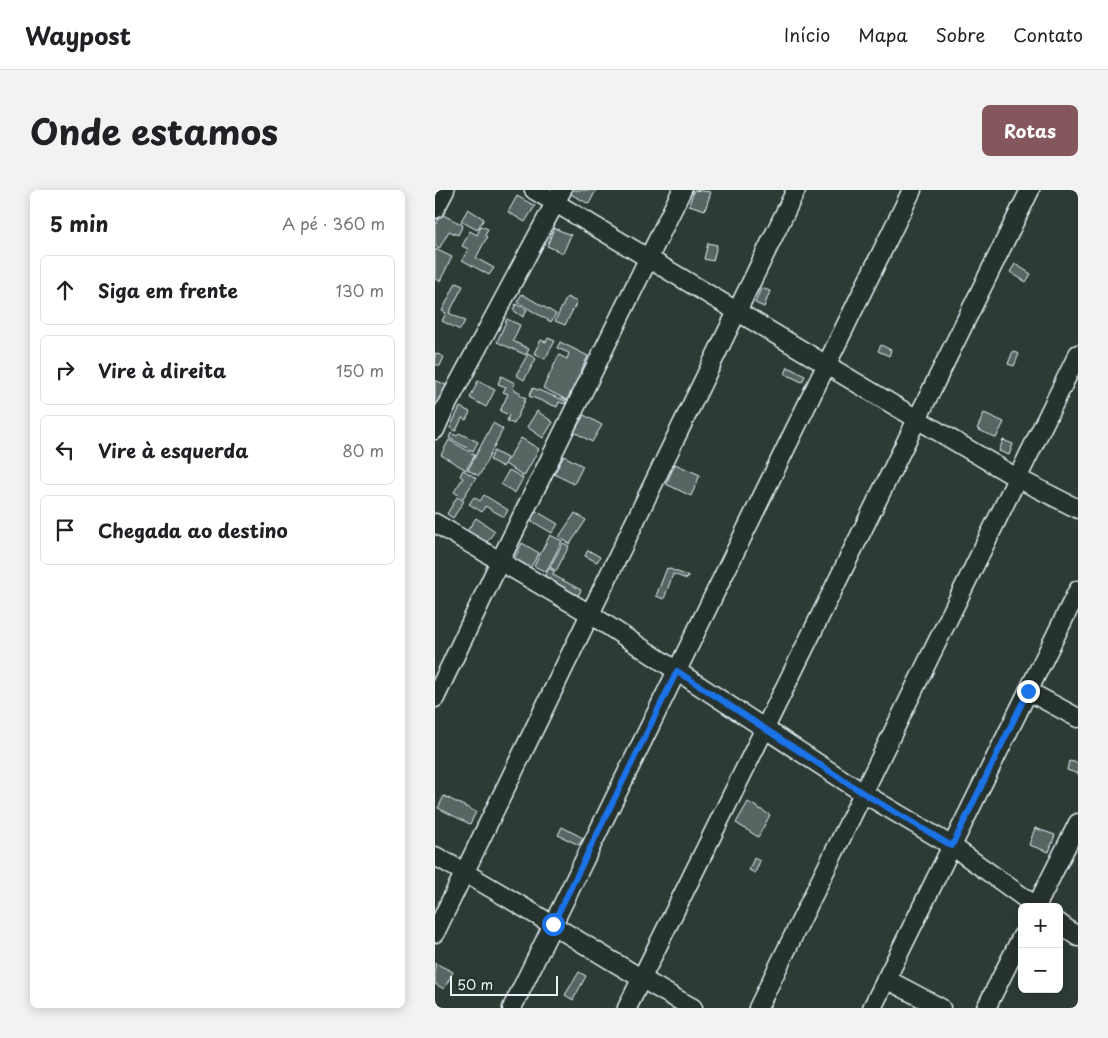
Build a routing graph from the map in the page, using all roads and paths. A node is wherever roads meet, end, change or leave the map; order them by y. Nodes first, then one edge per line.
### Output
1 (445, 190) edge
2 (534, 190) edge
3 (682, 190) edge
4 (796, 190) edge
5 (912, 190) edge
6 (1030, 190) edge
7 (559, 197) edge
8 (435, 209) edge
9 (648, 259) junction
10 (737, 311) junction
11 (1078, 354) edge
12 (827, 365) junction
13 (917, 419) junction
14 (435, 430) edge
15 (1017, 478) junction
16 (1078, 509) edge
17 (435, 523) edge
18 (501, 561) junction
19 (1078, 590) edge
20 (590, 614) junction
21 (677, 671) junction
22 (1028, 691) junction
23 (435, 698) edge
24 (1078, 718) edge
25 (765, 728) junction
26 (863, 793) junction
27 (1078, 824) edge
28 (952, 846) junction
29 (435, 856) edge
30 (465, 872) junction
31 (1031, 903) edge
32 (1039, 903) edge
33 (553, 924) junction
34 (1063, 926) edge
35 (435, 933) edge
36 (1078, 937) edge
37 (1018, 944) edge
38 (641, 979) junction
39 (886, 979) junction
40 (512, 1008) edge
41 (627, 1008) edge
42 (693, 1008) edge
43 (758, 1008) edge
44 (872, 1008) edge
45 (941, 1008) edge
46 (986, 1008) edge

1 - 8 street
2 - 7 street
3 - 9 street
4 - 10 street
5 - 12 street
6 - 13 street
7 - 9 street
7 - 14 street
9 - 10 street
9 - 18 street
10 - 12 street
10 - 20 street
11 - 15 street
12 - 13 street
12 - 21 street
13 - 15 street
13 - 25 street
15 - 16 street
15 - 26 street
17 - 18 street
18 - 20 street
18 - 23 street
19 - 22 street
20 - 21 street
20 - 30 street
21 - 25 street
21 - 33 street
22 - 24 street
22 - 28 street
25 - 26 street
25 - 38 street
26 - 28 street
26 - 43 street
27 - 32 street
28 - 31 street
28 - 39 street
29 - 30 street
30 - 33 street
30 - 35 street
33 - 38 street
33 - 40 street
34 - 36 street
37 - 46 street
38 - 41 street
38 - 42 street
39 - 44 street
39 - 45 street

